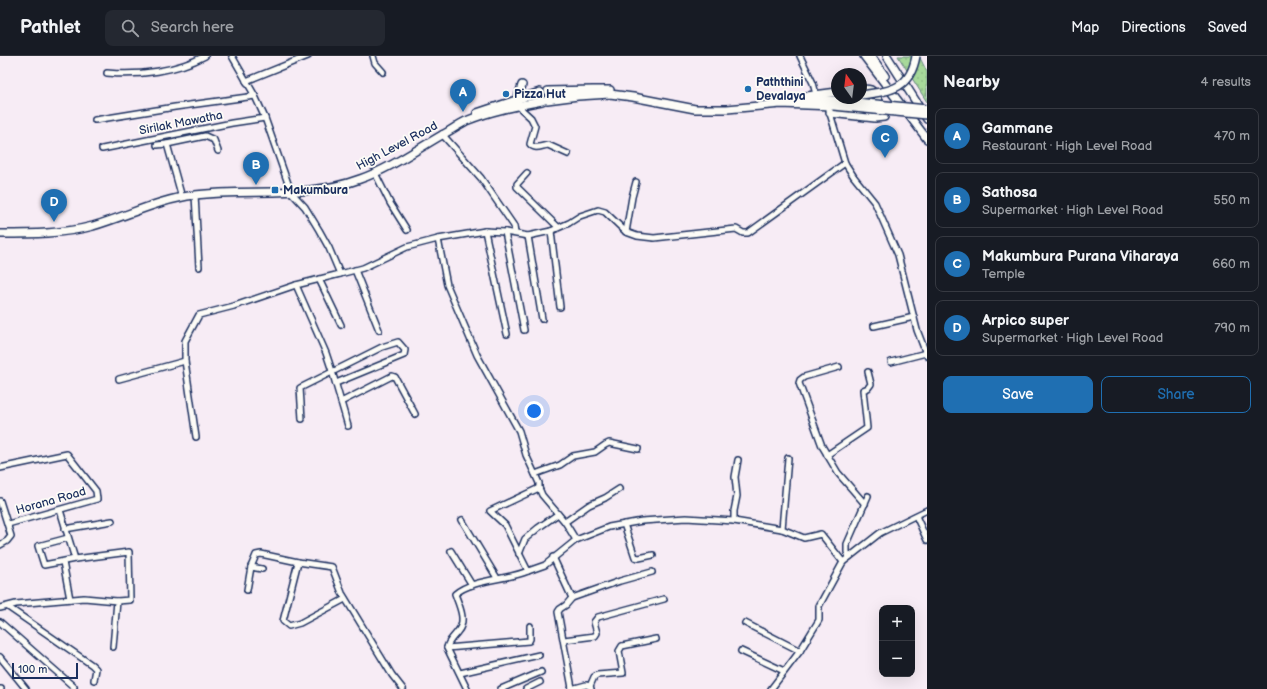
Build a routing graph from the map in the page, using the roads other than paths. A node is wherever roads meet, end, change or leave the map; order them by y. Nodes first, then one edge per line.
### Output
1 (205, 56) edge
2 (232, 56) edge
3 (308, 56) edge
4 (373, 56) edge
5 (800, 56) edge
6 (864, 56) edge
7 (872, 56) edge
8 (886, 56) edge
9 (916, 56) edge
10 (383, 72) dead end
11 (107, 73) dead end
12 (246, 81) junction
13 (522, 85) dead end
14 (867, 90) edge
15 (540, 92) junction
16 (548, 92) junction
17 (831, 93) edge
18 (867, 94) edge
19 (255, 96) junction
20 (817, 96) junction
21 (544, 100) junction
22 (518, 102) junction
23 (831, 103) edge
24 (831, 104) edge
25 (832, 104) edge
26 (927, 108) edge
27 (927, 115) edge
28 (264, 118) junction
29 (927, 119) edge
30 (95, 120) dead end
31 (441, 134) junction
32 (927, 139) edge
33 (167, 144) junction
34 (157, 145) dead end
35 (102, 149) dead end
36 (218, 151) dead end
37 (568, 154) dead end
38 (845, 163) junction
39 (375, 173) junction
40 (527, 173) dead end
41 (636, 182) dead end
42 (291, 190) junction
43 (181, 194) junction
44 (195, 195) junction
45 (92, 224) junction
46 (558, 227) junction
47 (407, 230) dead end
48 (485, 231) junction
49 (550, 231) junction
50 (0, 232) edge
51 (505, 232) junction
52 (626, 232) junction
53 (515, 233) junction
54 (528, 236) junction
55 (438, 239) junction
56 (199, 267) dead end
57 (355, 270) junction
58 (340, 274) junction
59 (319, 279) junction
60 (296, 285) junction
61 (560, 307) dead end
62 (914, 317) junction
63 (542, 319) dead end
64 (341, 325) dead end
65 (874, 326) dead end
66 (379, 330) dead end
67 (524, 330) dead end
68 (507, 334) dead end
69 (926, 355) edge
70 (185, 361) junction
71 (891, 362) dead end
72 (839, 367) dead end
73 (332, 371) junction
74 (868, 372) dead end
75 (119, 379) dead end
76 (336, 383) junction
77 (341, 402) junction
78 (415, 414) dead end
79 (302, 419) dead end
80 (348, 426) dead end
81 (196, 437) dead end
82 (638, 449) dead end
83 (827, 455) junction
84 (788, 458) dead end
85 (738, 460) dead end
86 (0, 468) edge
87 (535, 474) junction
88 (539, 488) junction
89 (619, 489) dead end
90 (868, 496) dead end
91 (0, 501) edge
92 (864, 504) junction
93 (60, 510) junction
94 (927, 510) edge
95 (558, 514) junction
96 (916, 516) junction
97 (462, 520) dead end
98 (112, 521) dead end
99 (734, 521) junction
100 (565, 522) junction
101 (8, 524) junction
102 (624, 524) junction
103 (65, 529) junction
104 (782, 529) junction
105 (68, 538) junction
106 (576, 540) junction
107 (927, 540) edge
108 (0, 545) edge
109 (451, 550) dead end
110 (519, 554) junction
111 (653, 555) dead end
112 (553, 557) junction
113 (849, 557) junction
114 (75, 559) junction
115 (63, 562) junction
116 (298, 562) junction
117 (843, 562) junction
118 (252, 567) junction
119 (262, 568) dead end
120 (528, 571) junction
121 (652, 572) dead end
122 (497, 578) junction
123 (472, 585) junction
124 (247, 590) dead end
125 (572, 598) junction
126 (70, 599) junction
127 (345, 599) junction
128 (664, 599) dead end
129 (117, 601) junction
130 (8, 606) junction
131 (0, 608) edge
132 (0, 622) edge
133 (744, 623) dead end
134 (530, 626) dead end
135 (656, 639) dead end
136 (564, 640) junction
137 (112, 647) dead end
138 (447, 648) junction
139 (741, 651) dead end
140 (800, 651) junction
141 (539, 655) dead end
142 (0, 657) edge
143 (784, 671) junction
144 (541, 672) dead end
145 (460, 673) junction
146 (94, 680) dead end
147 (540, 682) dead end
148 (74, 687) dead end
149 (591, 687) edge
150 (572, 688) edge
151 (26, 689) edge
152 (403, 689) edge
153 (467, 689) edge
154 (501, 689) edge
155 (526, 689) edge
156 (771, 689) edge

1 - 11 street
2 - 12 street
3 - 12 street
4 - 10 street
5 - 20 street
6 - 32 highway
7 - 32 highway
8 - 29 highway
9 - 18 highway, bridge
12 - 19 street
13 - 22 highway
14 - 25 highway
15 - 16 highway
15 - 21 highway
15 - 22 highway, High Level Road
16 - 20 highway, High Level Road
16 - 21 highway
17 - 20 highway
19 - 28 street
19 - 30 street
20 - 23 highway, High Level Road
21 - 22 highway, High Level Road
21 - 24 highway, High Level Road
22 - 31 highway, High Level Road
22 - 37 street
25 - 26 highway, High Level Road, bridge
25 - 27 highway, High Level Road, bridge
25 - 38 street
28 - 35 street, Sirilak Mawatha
28 - 42 street
31 - 39 highway, High Level Road
31 - 42 highway, High Level Road
31 - 53 street
33 - 34 street
33 - 36 street
33 - 43 street
38 - 52 street
38 - 62 street
39 - 42 highway, High Level Road
39 - 47 street
40 - 46 street
41 - 52 street
42 - 43 highway, High Level Road
42 - 44 highway, High Level Road
42 - 58 street
43 - 45 highway, High Level Road
44 - 45 highway, High Level Road
44 - 56 street
45 - 50 highway, High Level Road
46 - 49 street
46 - 52 street
48 - 51 street
48 - 55 street
48 - 68 street
49 - 54 street
49 - 61 street
51 - 53 street
51 - 67 street
53 - 54 street
54 - 63 street
55 - 57 street
55 - 87 street
57 - 58 street
57 - 66 street
58 - 59 street
59 - 60 street
59 - 64 street
60 - 70 street
60 - 73 street
62 - 65 street
62 - 69 street
69 - 71 street
70 - 75 street
70 - 81 street
72 - 83 street
73 - 76 street
73 - 76 street
73 - 79 street
74 - 83 street
76 - 77 street
77 - 78 street
77 - 80 street
82 - 87 street
83 - 92 street
84 - 104 street
85 - 99 street
86 - 93 street, Horana Road
87 - 88 street
88 - 95 street
88 - 110 street
89 - 100 street
90 - 92 street
91 - 101 street, Horana Road
92 - 113 street
93 - 101 street, Horana Road
93 - 103 street
94 - 96 street
95 - 100 street
95 - 110 street
96 - 107 street
96 - 113 street
97 - 122 street
98 - 103 street
99 - 102 street
99 - 104 street
100 - 106 street
101 - 108 street, Horana Road
102 - 106 street
102 - 111 street
103 - 105 street
104 - 117 street
105 - 114 street
105 - 115 street
106 - 112 street
109 - 123 street
110 - 120 street
112 - 120 street
112 - 125 street
113 - 117 street
114 - 115 street
114 - 129 street
115 - 126 street
116 - 118 street
116 - 127 street
116 - 127 street
117 - 140 street
118 - 119 street
118 - 124 street
120 - 122 street
121 - 125 street
122 - 123 street
123 - 138 street
125 - 136 street
126 - 129 street
126 - 130 street
127 - 152 street
128 - 136 street
129 - 137 street
130 - 131 street
130 - 146 street
132 - 148 street
133 - 140 street
134 - 138 street
135 - 149 street
136 - 150 street
138 - 145 street
139 - 143 street
140 - 143 street
141 - 145 street
142 - 151 street
143 - 156 street
144 - 154 street
145 - 153 street
147 - 155 street
149 - 150 street

